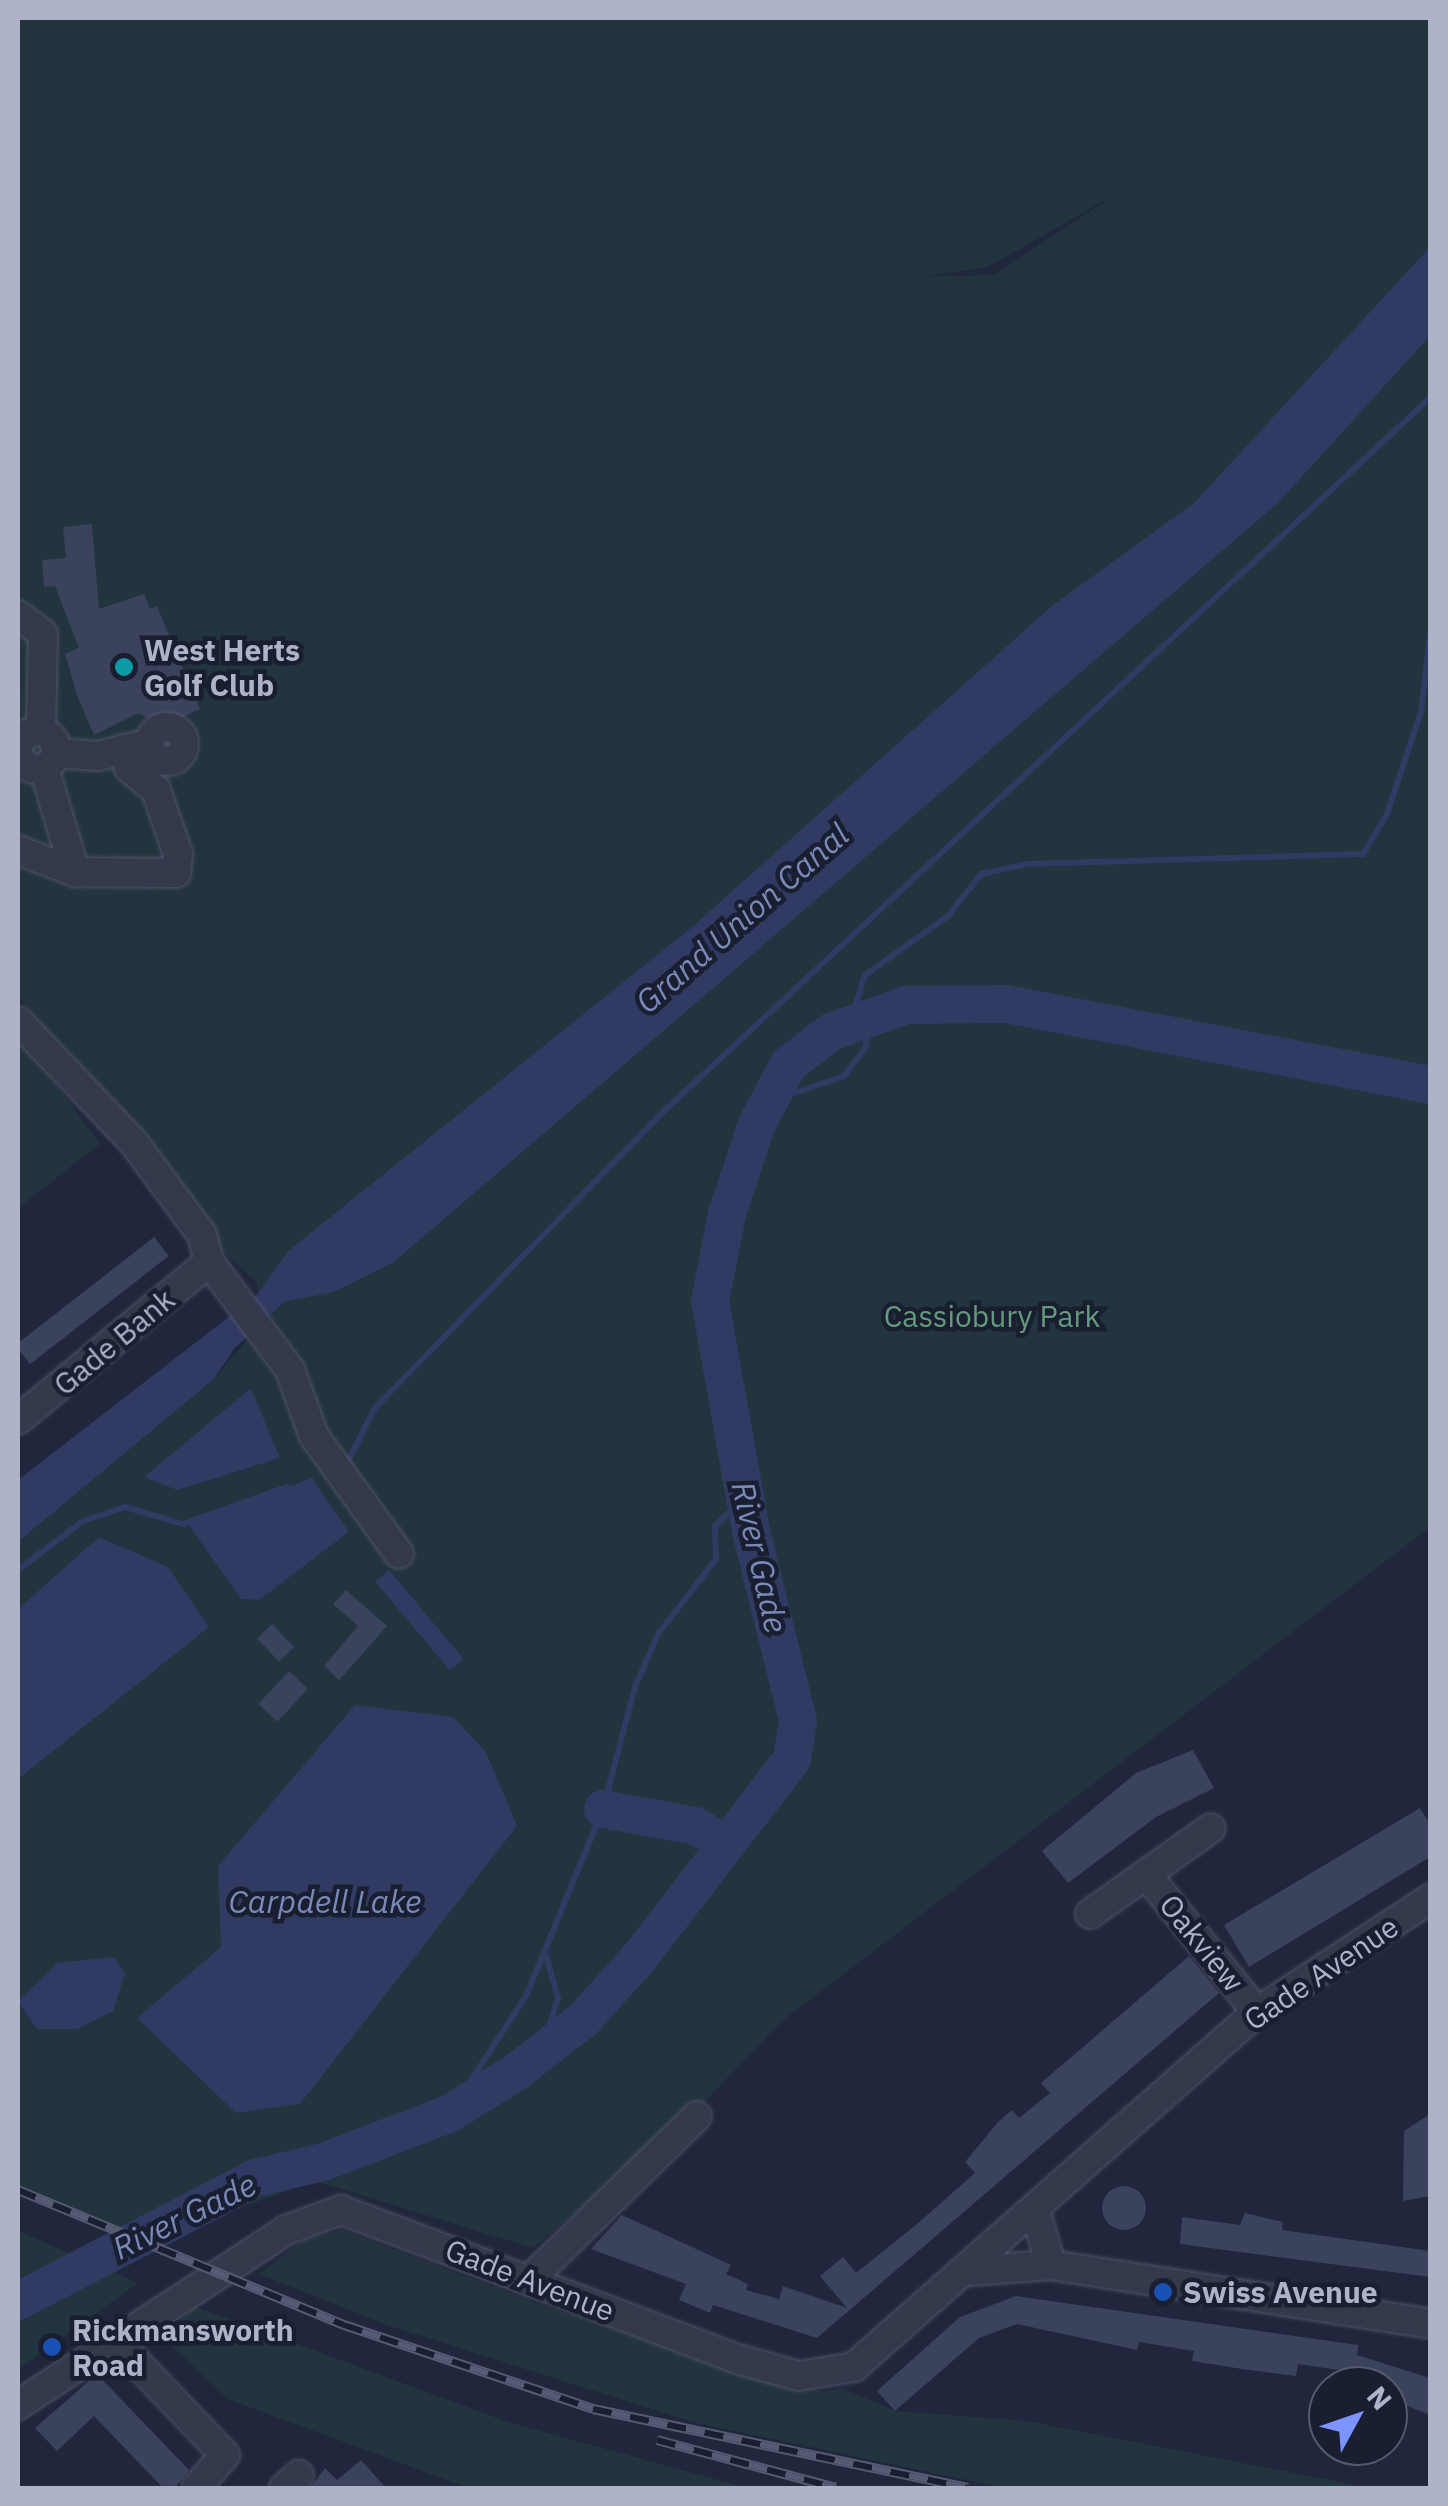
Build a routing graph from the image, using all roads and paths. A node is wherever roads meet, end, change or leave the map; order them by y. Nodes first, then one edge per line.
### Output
1 (18, 615) edge
2 (150, 743) dead end
3 (122, 750) junction
4 (47, 751) junction
5 (18, 850) edge
6 (75, 872) junction
7 (18, 1021) edge
8 (208, 1262) junction
9 (18, 1420) edge
10 (399, 1554) dead end
11 (1211, 1828) dead end
12 (1146, 1874) junction
13 (1430, 1899) edge
14 (1090, 1914) dead end
15 (1257, 2012) junction
16 (697, 2116) dead end
17 (1034, 2210) junction
18 (1051, 2265) junction
19 (964, 2272) junction
20 (528, 2281) junction
21 (1430, 2324) edge
22 (115, 2340) junction
23 (18, 2405) edge
24 (196, 2488) edge

1 - 4 street
2 - 3 street
3 - 4 street
3 - 6 street
4 - 6 street
5 - 6 street
7 - 8 street
8 - 9 street, Gade Bank
8 - 10 street
11 - 12 street, Oakview
12 - 14 street, Oakview
12 - 15 street, Oakview
13 - 15 street, Gade Avenue
15 - 17 street, Gade Avenue
16 - 20 street
17 - 18 street
17 - 19 street, Gade Avenue
18 - 19 street
18 - 21 street
19 - 20 street, Gade Avenue
20 - 22 street, Gade Avenue
22 - 23 street, Gade Avenue
22 - 24 street

